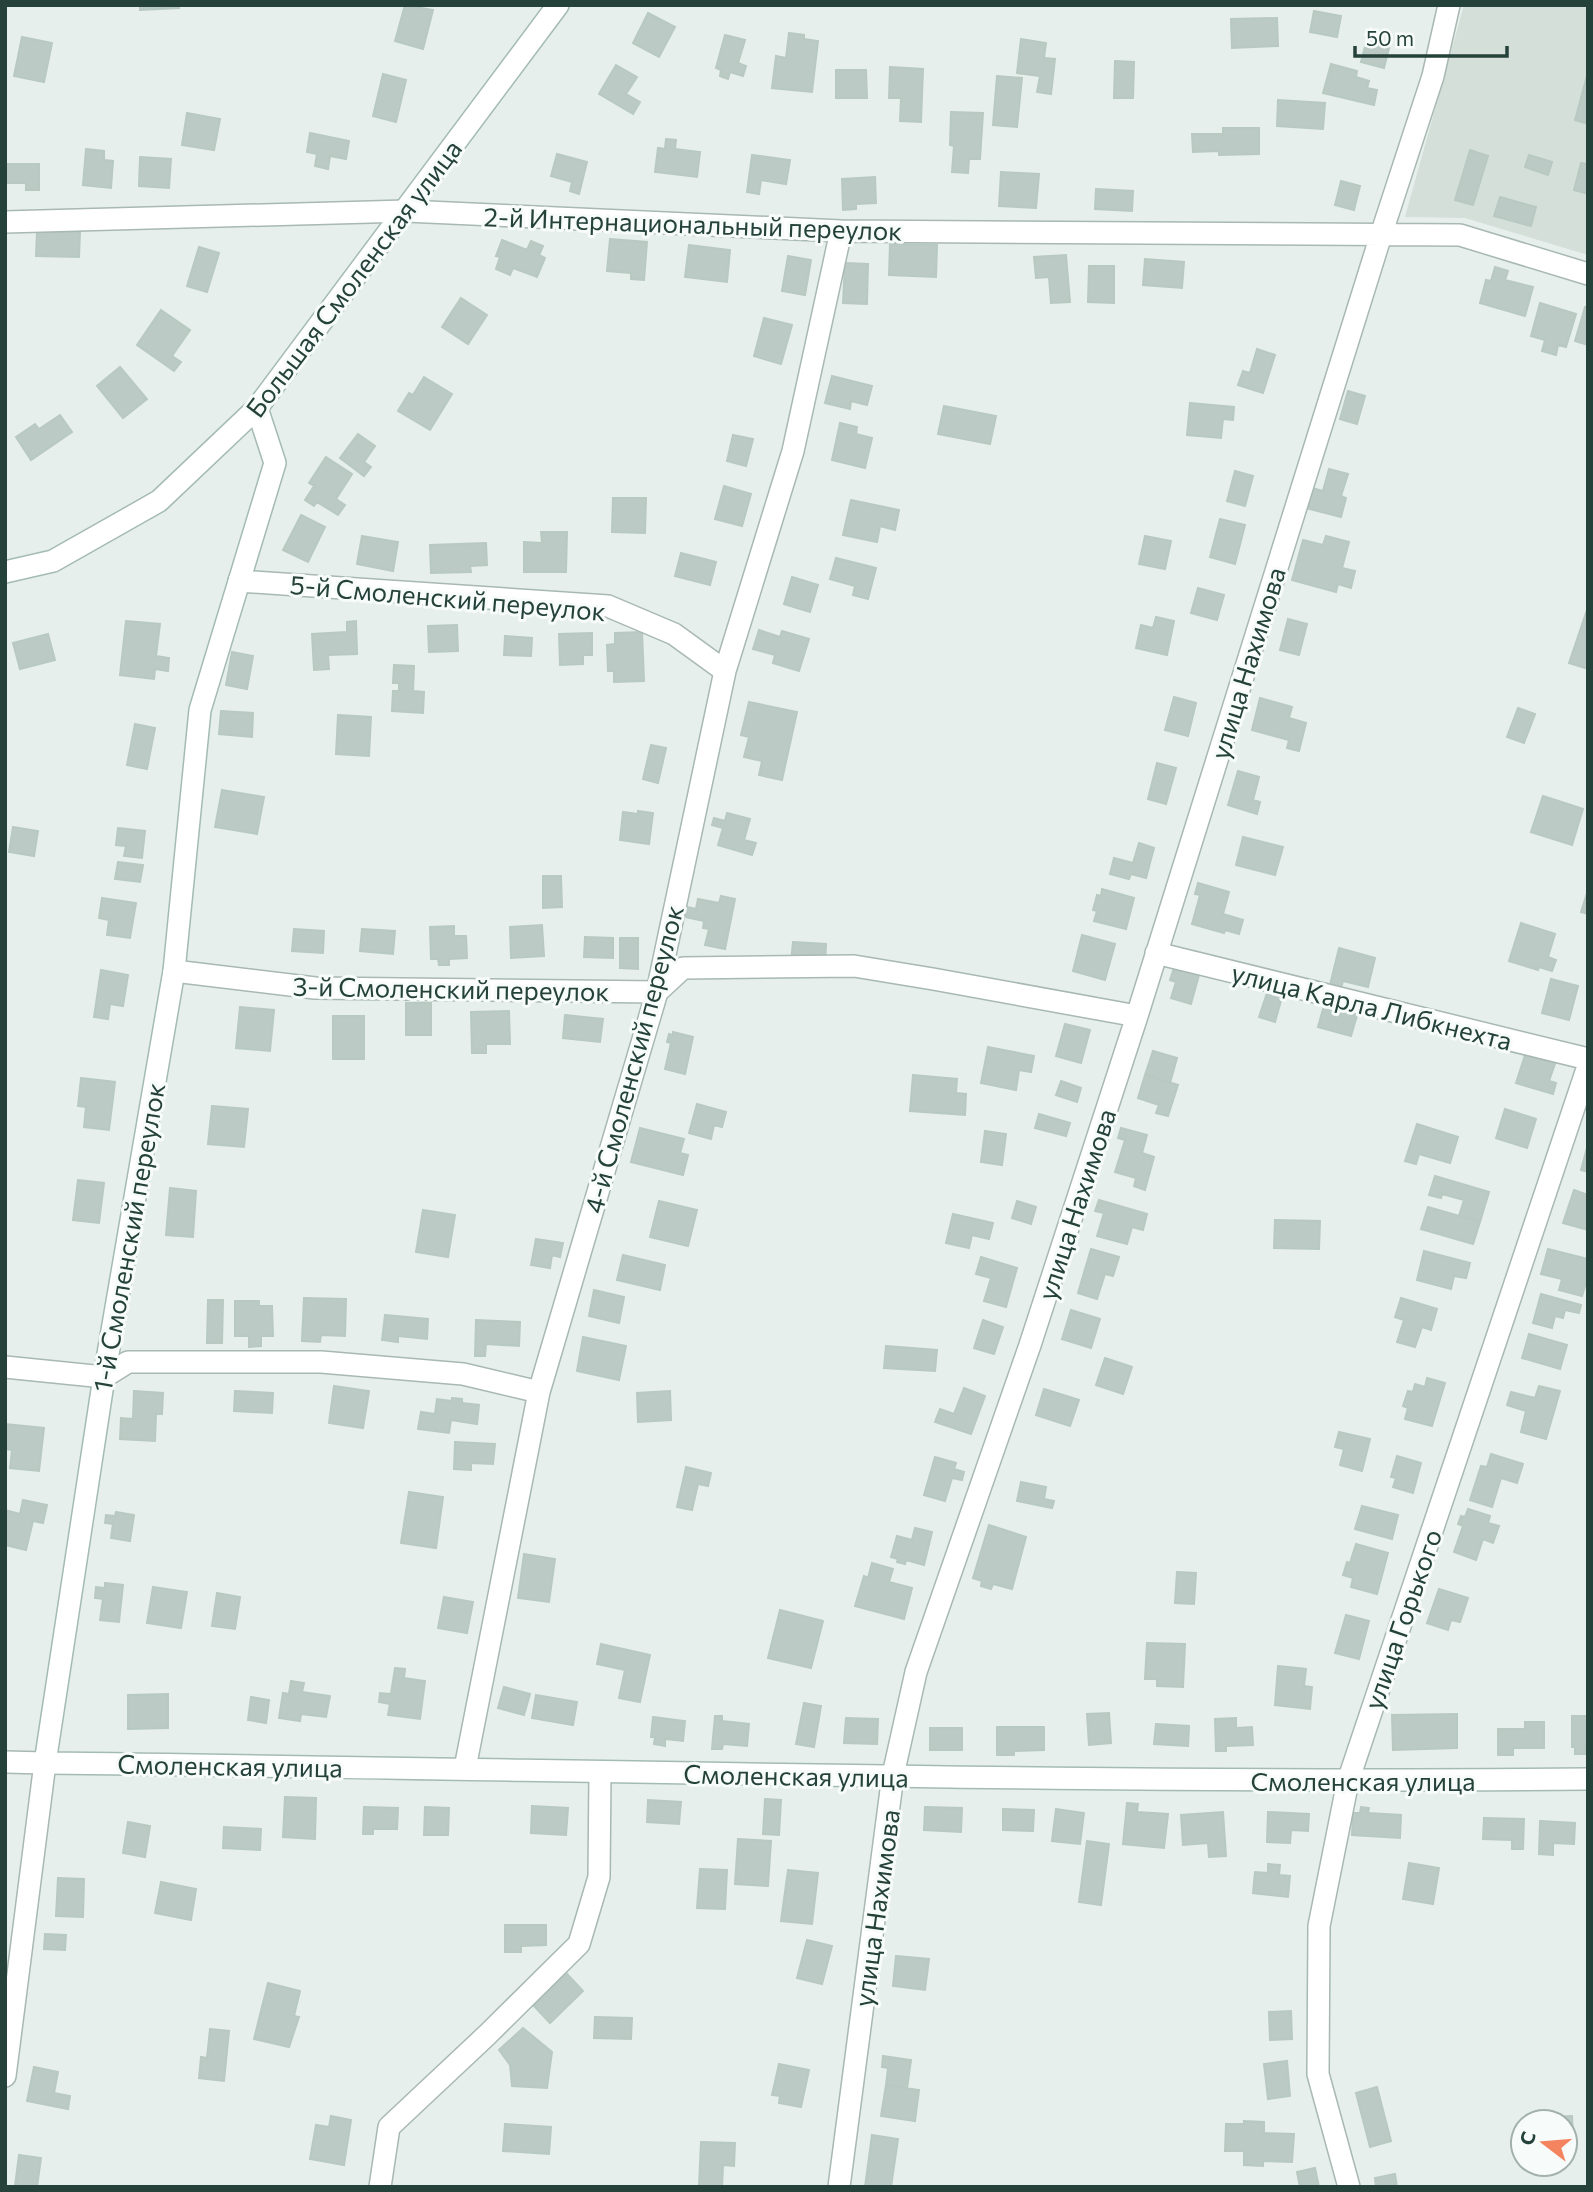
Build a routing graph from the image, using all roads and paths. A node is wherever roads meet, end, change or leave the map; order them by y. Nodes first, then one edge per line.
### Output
1 (558, 5) edge
2 (1449, 5) edge
3 (406, 211) junction
4 (5, 222) edge
5 (841, 231) junction
6 (1381, 235) junction
7 (1588, 274) edge
8 (257, 408) junction
9 (5, 572) edge
10 (239, 580) junction
11 (725, 671) junction
12 (1156, 953) junction
13 (174, 971) junction
14 (657, 992) junction
15 (1136, 1016) junction
16 (1588, 1059) edge
17 (1588, 1066) edge
18 (5, 1367) edge
19 (104, 1377) junction
20 (538, 1392) junction
21 (5, 1762) edge
22 (45, 1763) junction
23 (465, 1768) junction
24 (600, 1773) junction
25 (893, 1775) junction
26 (1588, 1779) edge
27 (1348, 1781) junction
28 (10, 2005) edge
29 (5, 2076) edge
30 (380, 2187) edge
31 (839, 2187) edge
32 (1349, 2187) edge

1 - 3 street, Большая Смоленская улица
2 - 6 street, улица Нахимова
3 - 4 street, 2-й Интернациональный переулок
3 - 5 street, 2-й Интернациональный переулок
3 - 8 street, Большая Смоленская улица
5 - 6 street, 2-й Интернациональный переулок
5 - 11 street, 4-й Смоленский переулок
6 - 7 street, 2-й Интернациональный переулок
6 - 12 street, улица Нахимова
8 - 9 street, Большая Смоленская улица
8 - 10 street, 1-й Смоленский переулок
10 - 11 street, 5-й Смоленский переулок
10 - 13 street, 1-й Смоленский переулок
11 - 14 street, 4-й Смоленский переулок
12 - 15 street, улица Нахимова
12 - 16 street, улица Карла Либкнехта
13 - 14 street, 3-й Смоленский переулок
13 - 19 street, 1-й Смоленский переулок
14 - 15 street
14 - 20 street, 4-й Смоленский переулок
15 - 25 street, улица Нахимова
17 - 27 street, улица Горького
18 - 19 street
19 - 20 street
19 - 22 street, 1-й Смоленский переулок
20 - 23 street, 4-й Смоленский переулок
21 - 22 street, Смоленская улица
22 - 23 street, Смоленская улица
22 - 28 street, 1-й Смоленский переулок
23 - 24 street, Смоленская улица
24 - 25 street, Смоленская улица
24 - 30 street
25 - 27 street, Смоленская улица
25 - 31 street, улица Нахимова
26 - 27 street, Смоленская улица
27 - 32 street, улица Горького
28 - 29 street, 1-й Смоленский переулок

